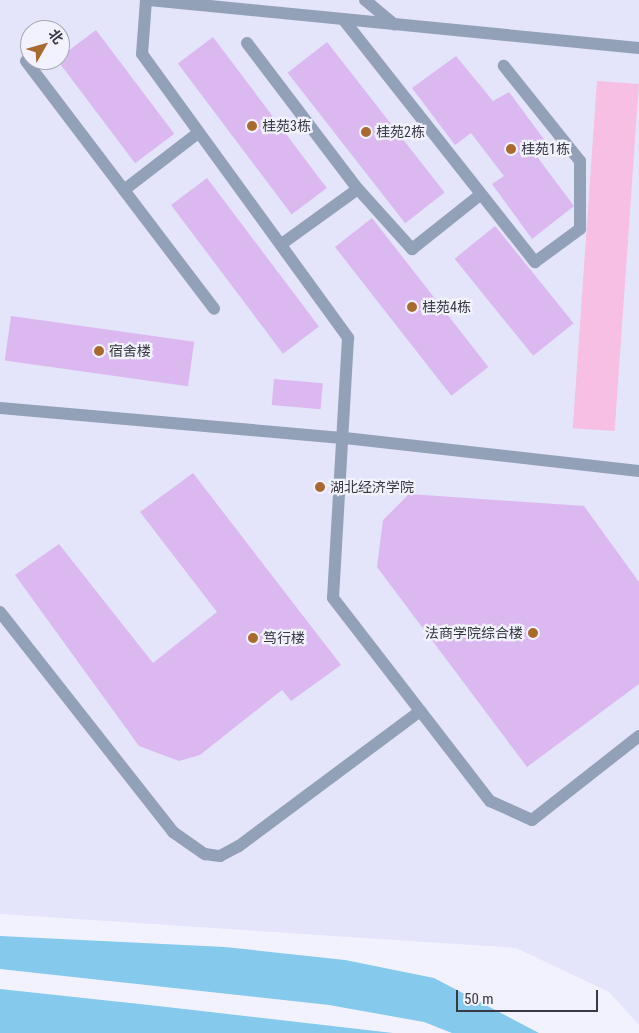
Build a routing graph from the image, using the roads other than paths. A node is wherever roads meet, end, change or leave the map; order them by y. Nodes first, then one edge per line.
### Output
1 (148, 0) edge
2 (365, 0) edge
3 (343, 19) junction
4 (394, 24) junction
5 (247, 43) dead end
6 (639, 48) edge
7 (504, 66) dead end
8 (33, 70) edge
9 (198, 133) junction
10 (358, 189) junction
11 (124, 190) junction
12 (480, 195) junction
13 (283, 243) junction
14 (214, 310) dead end
15 (0, 408) edge
16 (345, 438) junction
17 (639, 471) edge
18 (0, 612) edge
19 (420, 711) junction
20 (639, 736) edge

1 - 3 street
1 - 9 street
2 - 4 street
3 - 4 street
3 - 12 street
4 - 6 street
5 - 10 street
7 - 12 street
8 - 11 street
9 - 11 street
9 - 13 street
10 - 12 street
10 - 13 street
11 - 14 street
13 - 16 street
15 - 16 street
16 - 17 street
16 - 19 street
18 - 19 street
19 - 20 street

